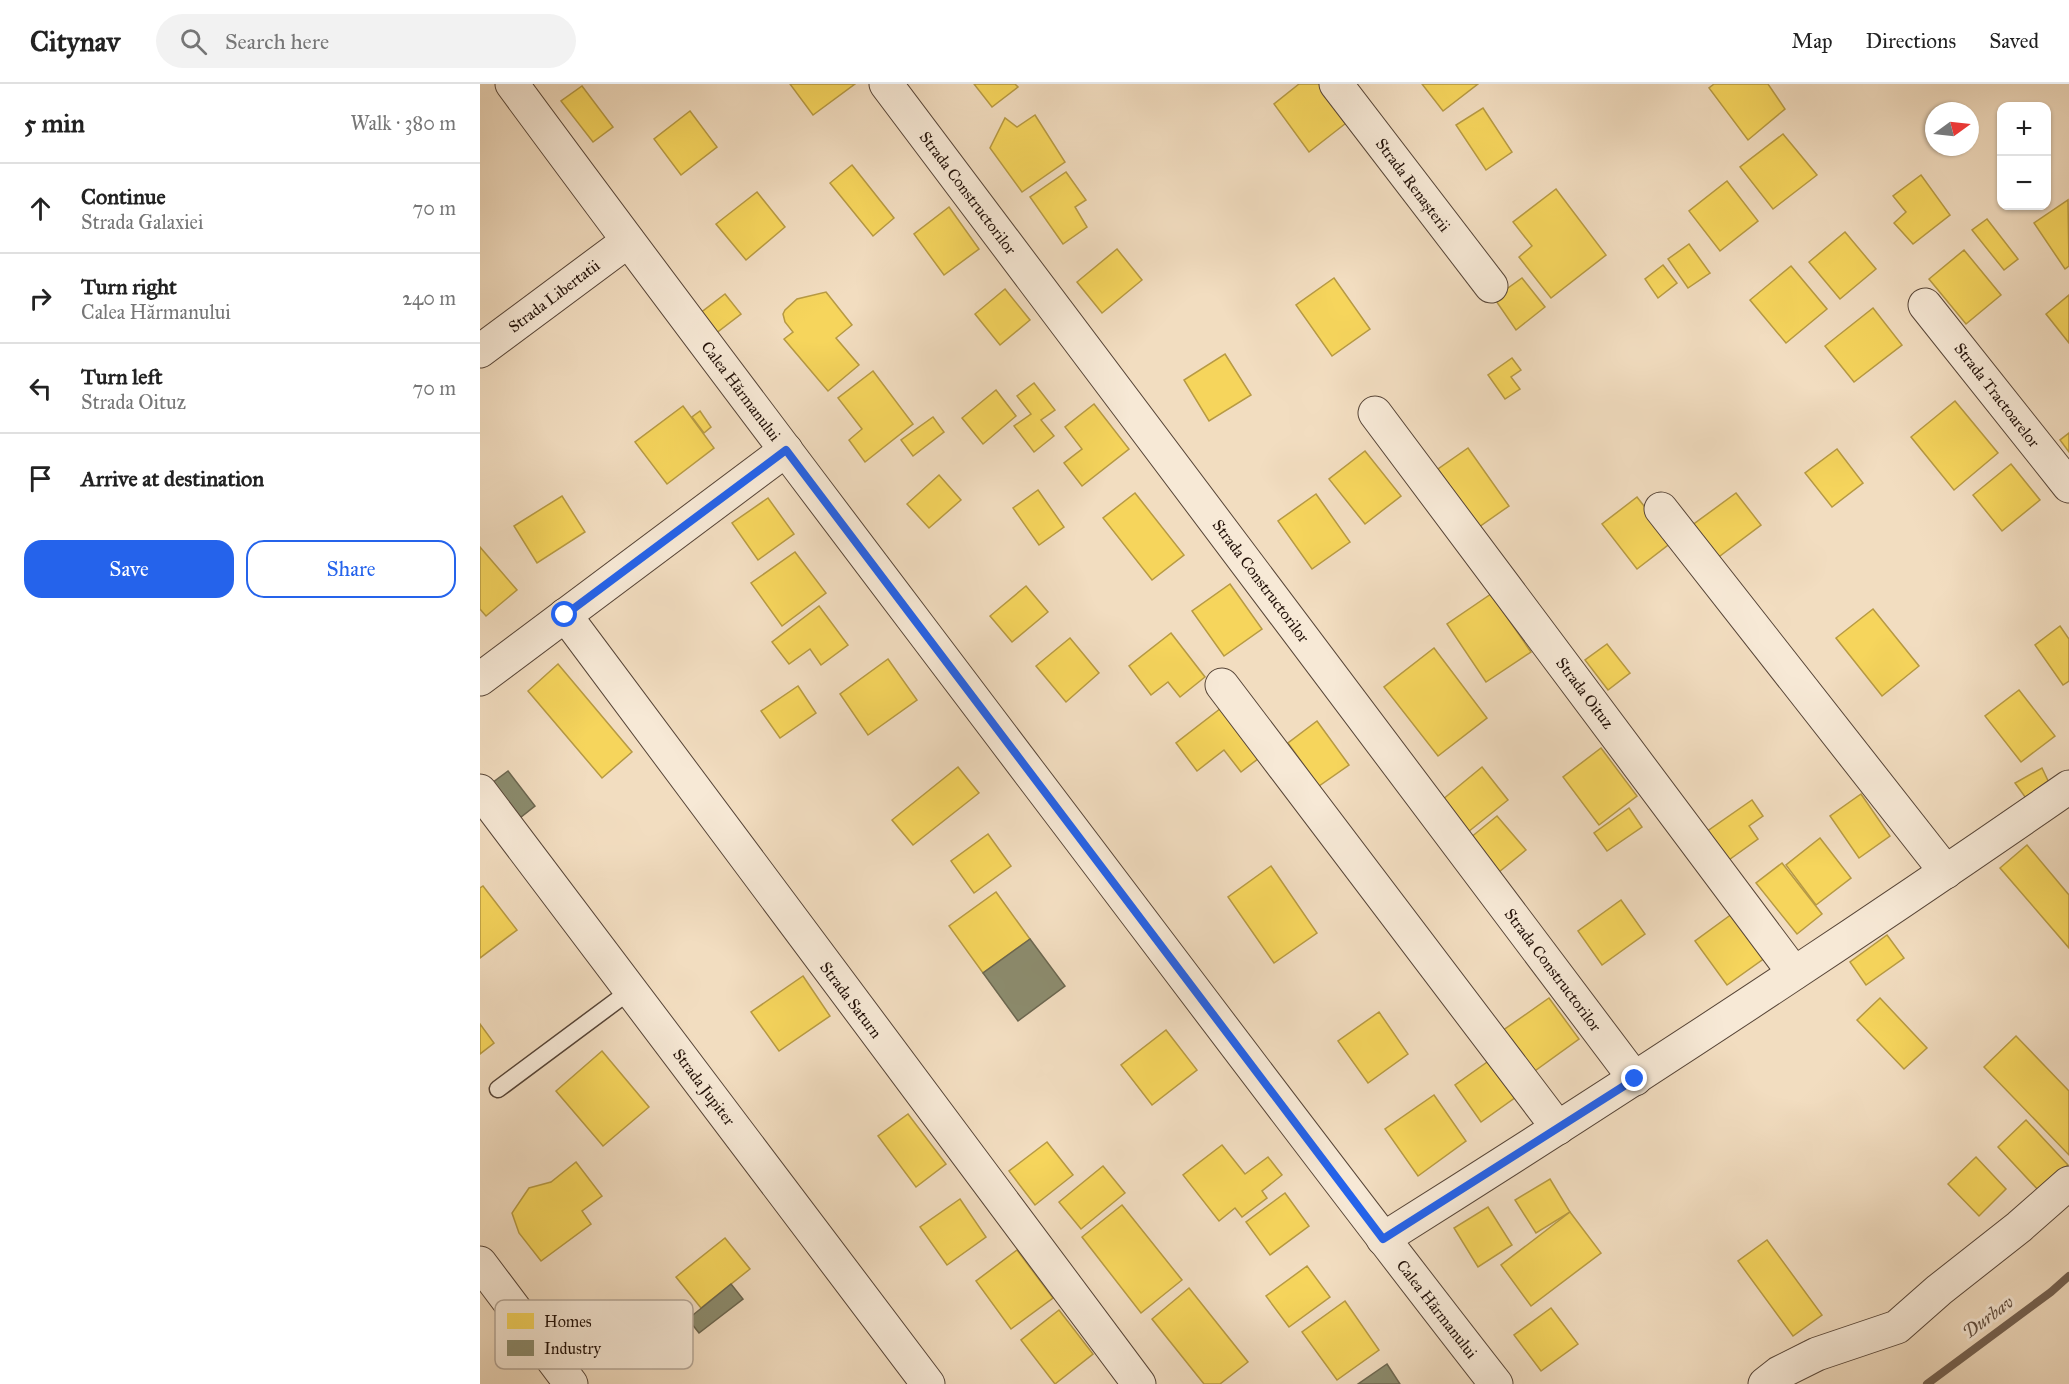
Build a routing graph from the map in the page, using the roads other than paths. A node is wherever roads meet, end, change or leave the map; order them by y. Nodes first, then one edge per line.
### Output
1 (512, 84) edge
2 (886, 84) edge
3 (1336, 84) edge
4 (628, 241) junction
5 (1491, 286) dead end
6 (1925, 305) dead end
7 (480, 351) edge
8 (1375, 413) dead end
9 (786, 450) junction
10 (2069, 486) edge
11 (1661, 508) dead end
12 (565, 615) junction
13 (480, 679) edge
14 (1222, 685) dead end
15 (2069, 787) edge
16 (480, 791) edge
17 (1946, 872) junction
18 (1794, 973) junction
19 (631, 990) junction
20 (1635, 1079) junction
21 (498, 1089) dead end
22 (1558, 1128) junction
23 (2057, 1193) edge
24 (1383, 1239) junction
25 (480, 1263) edge
26 (508, 1300) edge
27 (560, 1369) edge
28 (571, 1384) edge
29 (928, 1384) edge
30 (1139, 1384) edge
31 (1496, 1384) edge
32 (1765, 1384) edge

1 - 4 street, Calea Hărmanului
2 - 20 street, Strada Constructorilor
3 - 5 street, Strada Renașterii
4 - 7 street, Strada Libertatii
4 - 9 street, Calea Hărmanului
6 - 10 street, Strada Tractoarelor
8 - 18 street, Strada Oituz
9 - 12 street
9 - 24 street, Calea Hărmanului
11 - 17 street
12 - 13 street
12 - 30 street, Strada Saturn
14 - 22 street
15 - 17 street
16 - 19 street, Strada Jupiter
17 - 18 street
18 - 20 street
19 - 21 lane
19 - 29 street, Strada Jupiter
20 - 22 street
22 - 24 street
23 - 32 street
24 - 31 street, Calea Hărmanului
25 - 26 street
27 - 28 street

